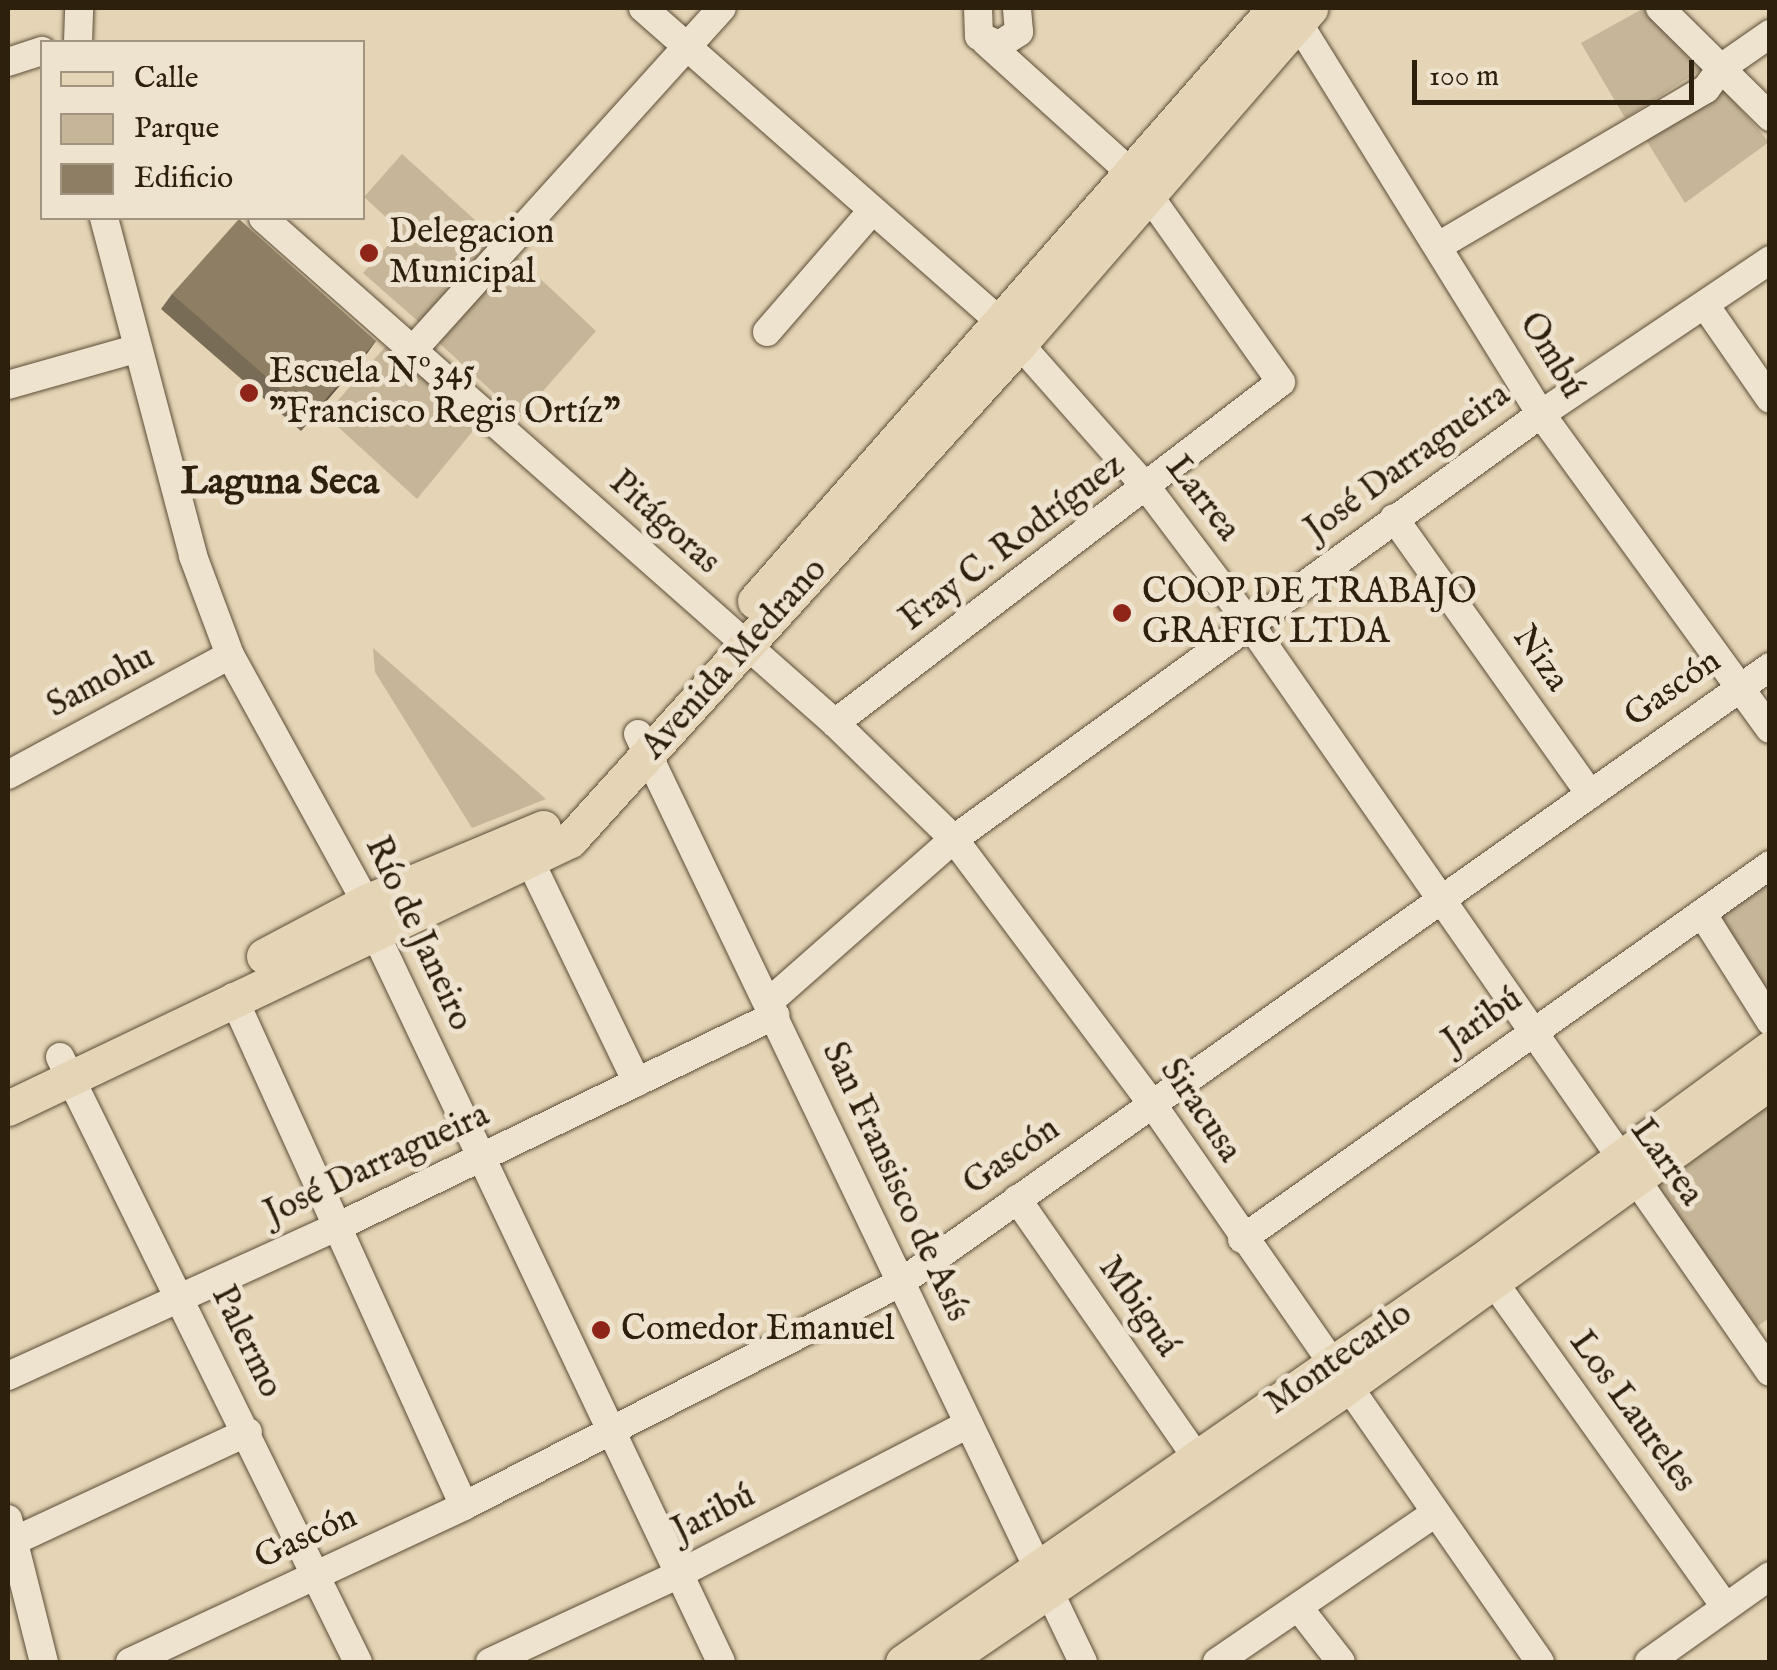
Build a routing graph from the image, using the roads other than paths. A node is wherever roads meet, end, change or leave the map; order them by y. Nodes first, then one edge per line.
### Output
1 (79, 8) edge
2 (643, 8) edge
3 (722, 8) edge
4 (978, 8) edge
5 (1018, 8) edge
6 (1660, 8) edge
7 (1294, 10) edge
8 (1770, 34) edge
9 (76, 40) edge
10 (985, 42) junction
11 (687, 48) junction
12 (40, 52) edge
13 (8, 62) edge
14 (1721, 68) junction
15 (1770, 118) edge
16 (1139, 183) junction
17 (871, 212) junction
18 (104, 220) edge
19 (265, 220) edge
20 (1440, 245) junction
21 (1770, 260) edge
22 (1705, 306) junction
23 (767, 332) dead end
24 (1011, 332) junction
25 (134, 349) junction
26 (412, 351) junction
27 (8, 384) edge
28 (1770, 399) edge
29 (1540, 414) junction
30 (1148, 489) junction
31 (1394, 518) junction
32 (1249, 623) junction
33 (737, 639) junction
34 (230, 656) junction
35 (1770, 667) edge
36 (1740, 688) junction
37 (835, 723) junction
38 (1770, 729) edge
39 (645, 744) junction
40 (8, 775) edge
41 (1590, 794) junction
42 (954, 838) junction
43 (530, 859) junction
44 (1770, 865) edge
45 (1441, 901) junction
46 (1702, 913) junction
47 (370, 915) junction
48 (233, 996) junction
49 (773, 1008) junction
50 (1770, 1021) edge
51 (1530, 1034) junction
52 (1770, 1048) edge
53 (66, 1066) junction
54 (636, 1082) junction
55 (1770, 1082) edge
56 (8, 1084) edge
57 (1153, 1105) junction
58 (8, 1108) edge
59 (480, 1158) junction
60 (1625, 1171) junction
61 (1017, 1200) junction
62 (337, 1228) junction
63 (1242, 1240) junction
64 (1486, 1272) junction
65 (900, 1283) junction
66 (182, 1298) junction
67 (1770, 1372) edge
68 (8, 1376) edge
69 (1338, 1377) junction
70 (968, 1424) junction
71 (248, 1432) junction
72 (611, 1432) junction
73 (1197, 1458) junction
74 (464, 1506) junction
75 (1434, 1514) junction
76 (11, 1530) edge
77 (678, 1575) junction
78 (316, 1576) junction
79 (1770, 1576) edge
80 (1044, 1580) junction
81 (1724, 1606) junction
82 (1299, 1608) junction
83 (533, 1654) edge
84 (44, 1662) edge
85 (130, 1662) edge
86 (358, 1662) edge
87 (490, 1662) edge
88 (721, 1662) edge
89 (903, 1662) edge
90 (944, 1662) edge
91 (1082, 1662) edge
92 (1218, 1662) edge
93 (1341, 1662) edge
94 (1540, 1662) edge
95 (1649, 1662) edge

1 - 9 street
2 - 11 street, Larrea
3 - 11 street
4 - 10 street
5 - 10 street
6 - 14 street
7 - 16 main road, Avenida Medrano
7 - 20 street, Ombú
8 - 14 street
10 - 16 street
11 - 17 street, Larrea
11 - 26 street
12 - 13 street
14 - 15 street
14 - 20 street
16 - 24 main road, Avenida Medrano
16 - 30 street, Fray C. Rodríguez
17 - 23 street
17 - 24 street, Larrea
18 - 25 street, Río de Janeiro
19 - 26 street, Pitágoras
20 - 29 street, Ombú
21 - 22 street, José Darragueira
22 - 28 street
22 - 29 street, José Darragueira
24 - 30 street, Larrea
24 - 33 main road, Avenida Medrano
25 - 27 street
25 - 34 street, Río de Janeiro
26 - 33 street, Pitágoras
29 - 31 street, José Darragueira
29 - 36 street, Ombú
30 - 32 street, Larrea
30 - 37 street, Fray C. Rodríguez
31 - 32 street, José Darragueira
31 - 41 street, Niza
32 - 42 street, José Darragueira
32 - 45 street, Larrea
33 - 37 street, Siracusa
33 - 39 main road, Avenida Medrano
34 - 40 street, Samohu
34 - 47 street, Río de Janeiro
35 - 36 street, Gascón
36 - 38 street, Ombú
36 - 41 street, Gascón
37 - 42 street, Siracusa
39 - 43 main road, Avenida Medrano
39 - 47 main road, Avenida Medrano
39 - 49 street, San Fransisco de Asís
41 - 45 street, Gascón
42 - 49 street, José Darragueira
42 - 57 street, Siracusa
43 - 47 main road, Avenida Medrano
43 - 54 street
44 - 46 street, Jaribú
45 - 51 street, Larrea
45 - 57 street, Gascón
46 - 50 street
46 - 51 street, Jaribú
47 - 48 main road, Avenida Medrano
47 - 53 main road, Avenida Medrano
47 - 59 street, Río de Janeiro
48 - 53 main road, Avenida Medrano
48 - 62 street
49 - 54 street, José Darragueira
49 - 65 street, San Fransisco de Asís
51 - 60 street, Larrea
51 - 63 street, Jaribú
52 - 60 main road, Montecarlo
53 - 56 main road, Avenida Medrano
53 - 58 main road, Avenida Medrano
53 - 66 street, Palermo
54 - 59 street, José Darragueira
55 - 60 main road, Montecarlo
57 - 61 street, Gascón
57 - 63 street, Siracusa
59 - 62 street, José Darragueira
59 - 72 street, Río de Janeiro
60 - 64 main road, Montecarlo
60 - 67 street, Larrea
61 - 65 street, Gascón
61 - 73 street, Mbiguá
62 - 66 street, José Darragueira
62 - 74 street
63 - 69 street, Siracusa
64 - 69 main road, Montecarlo
64 - 81 street, Los Laureles
65 - 70 street, San Fransisco de Asís
65 - 72 street, Gascón
66 - 68 street, José Darragueira
66 - 71 street, Palermo
69 - 73 main road, Montecarlo
69 - 75 street, Siracusa
69 - 80 main road, Montecarlo
70 - 77 street, Jaribú
70 - 80 street, San Fransisco de Asís
71 - 76 street
71 - 78 street, Palermo
72 - 74 street, Gascón
72 - 77 street, Río de Janeiro
73 - 80 main road, Montecarlo
74 - 78 street, Gascón
75 - 82 street
75 - 94 street, Siracusa
76 - 84 street
77 - 83 street, Jaribú
77 - 88 street, Río de Janeiro
78 - 85 street, Gascón
78 - 86 street, Palermo
79 - 81 street
80 - 89 main road, Montecarlo
80 - 90 main road, Montecarlo
80 - 91 street, San Fransisco de Asís
81 - 95 street
82 - 92 street
82 - 93 street
83 - 87 street, Jaribú

